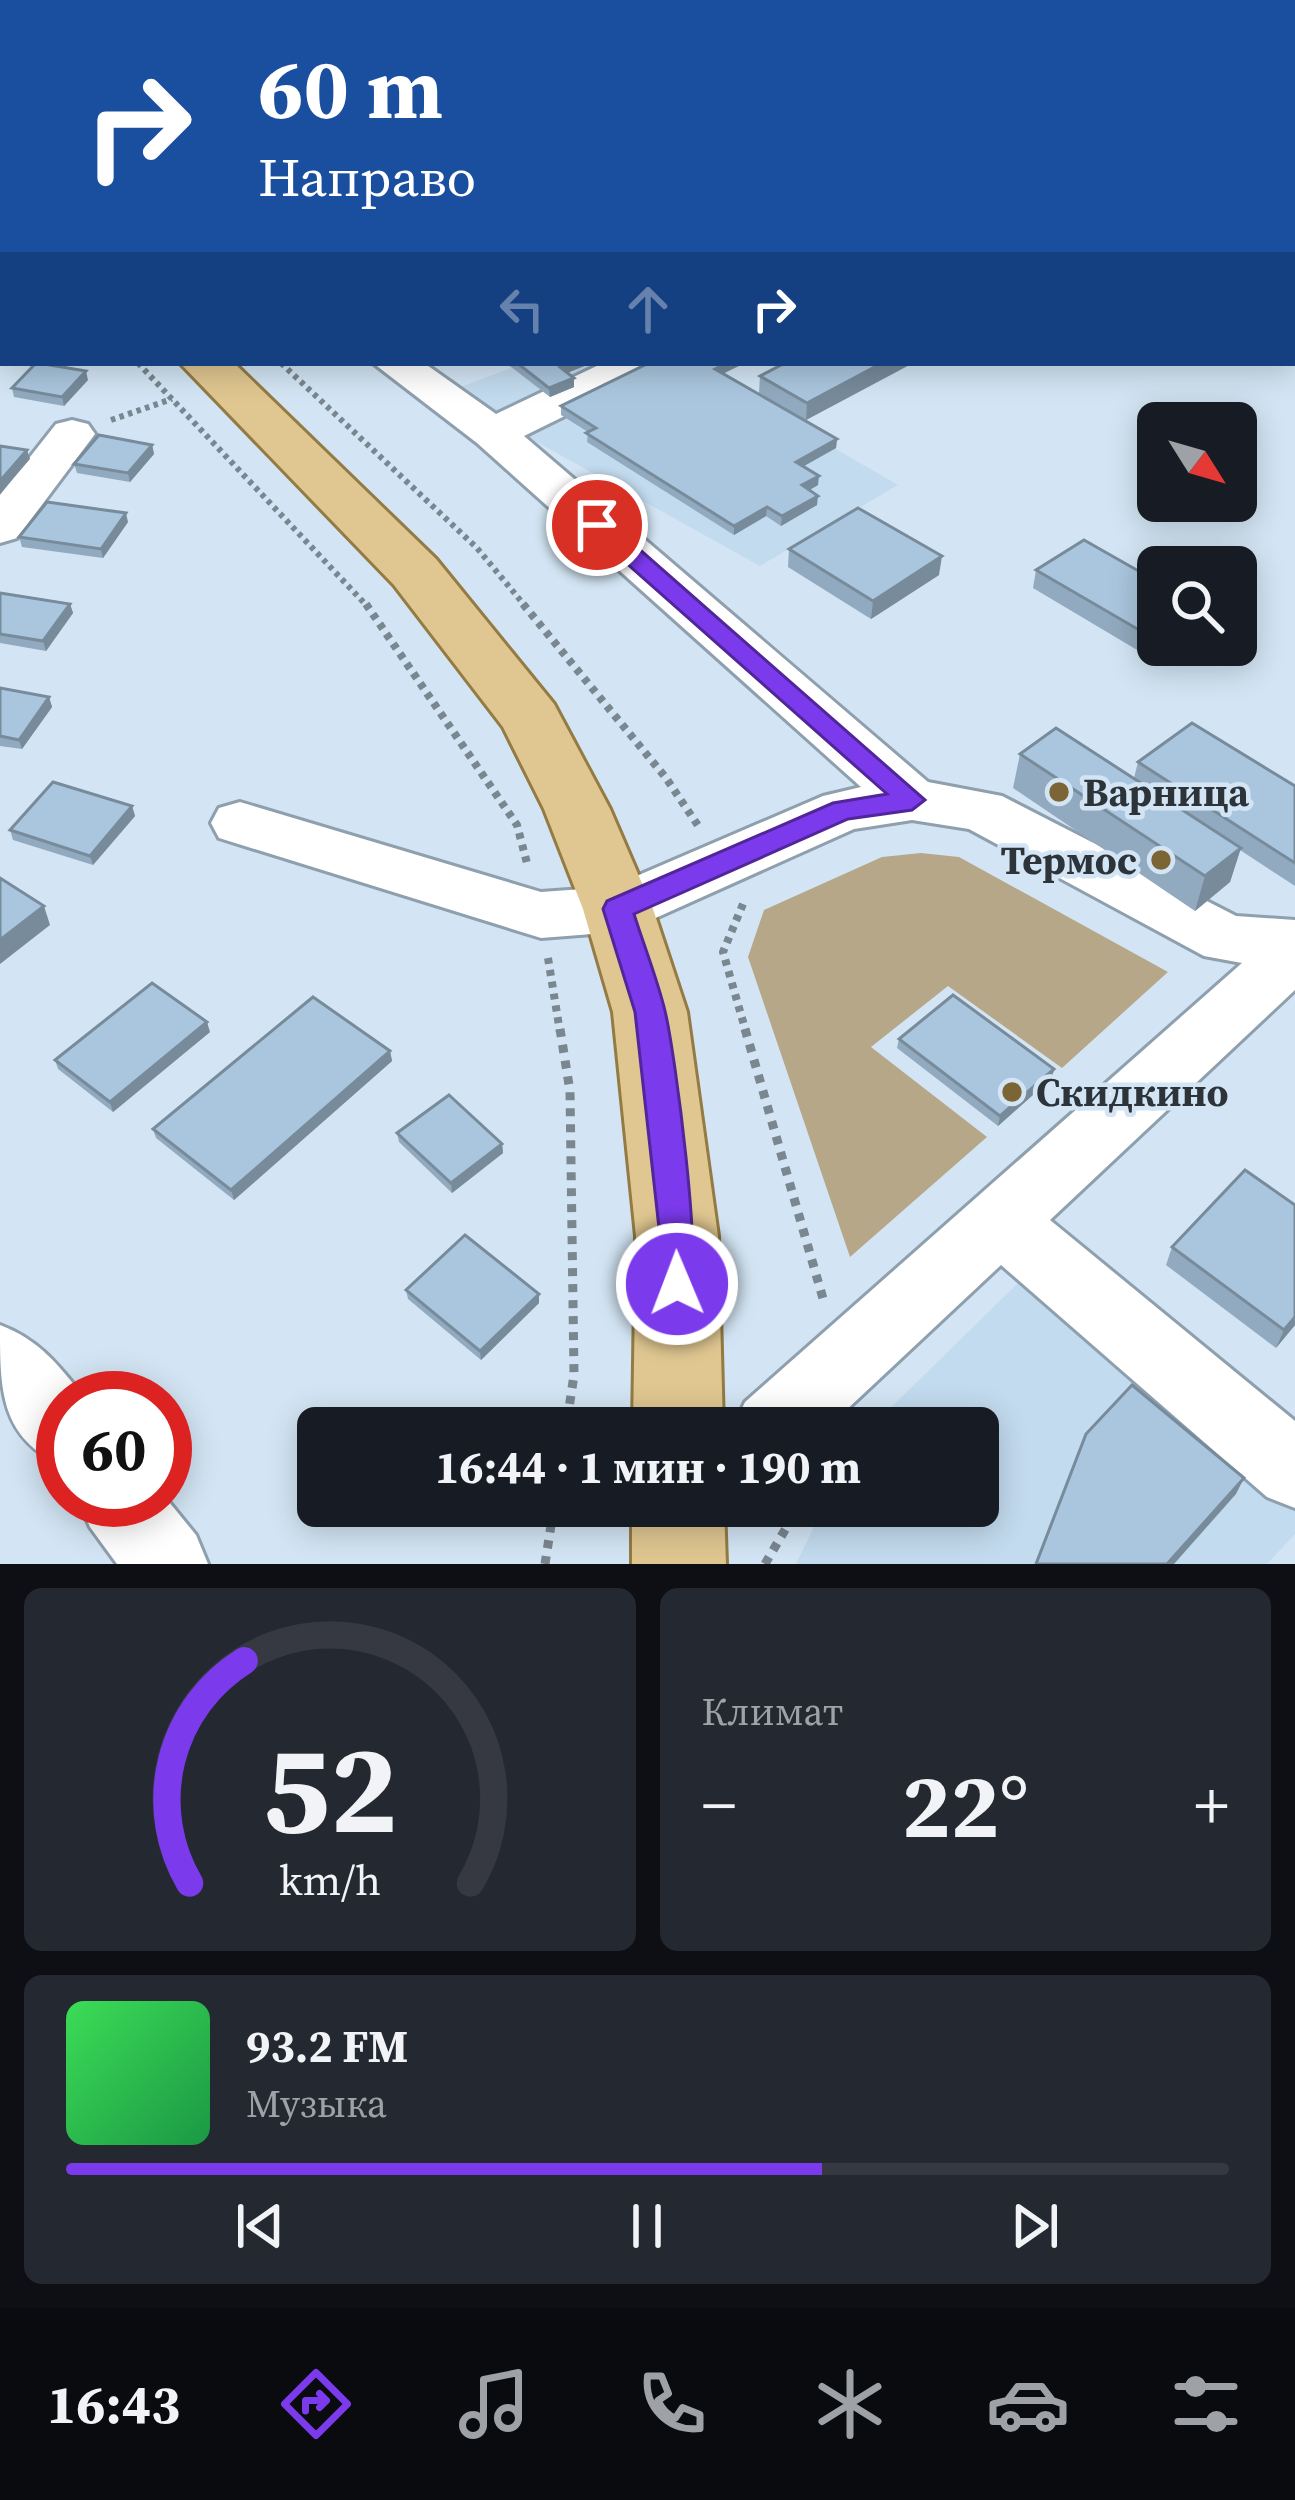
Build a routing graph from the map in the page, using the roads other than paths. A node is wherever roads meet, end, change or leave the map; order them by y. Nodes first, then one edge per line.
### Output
1 (398, 366) edge
2 (632, 366) edge
3 (189, 381) edge
4 (493, 433) junction
5 (72, 434) road end
6 (0, 528) edge
7 (912, 800) junction
8 (240, 823) dead end
9 (617, 909) junction
10 (1295, 943) edge
11 (1295, 953) edge
12 (1000, 1221) junction
13 (0, 1359) edge
14 (36, 1395) edge
15 (679, 1407) edge
16 (795, 1407) edge
17 (1295, 1470) edge
18 (139, 1527) edge
19 (167, 1564) edge

1 - 4 street
2 - 4 street
3 - 9 main road
4 - 7 street
5 - 6 street
7 - 9 street
7 - 10 street
8 - 9 street
9 - 15 main road
11 - 12 street
12 - 16 street
12 - 17 street
13 - 14 street
18 - 19 street

